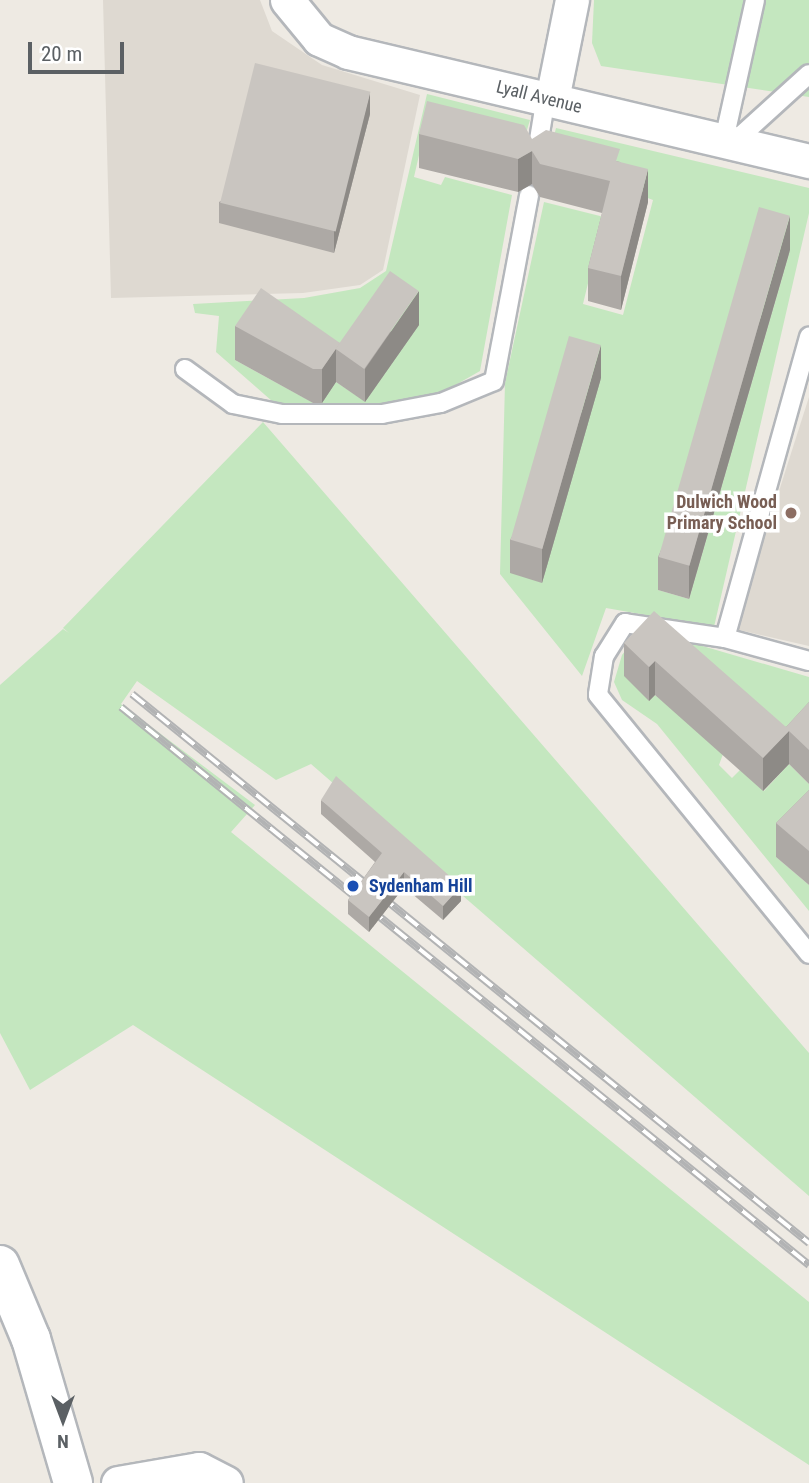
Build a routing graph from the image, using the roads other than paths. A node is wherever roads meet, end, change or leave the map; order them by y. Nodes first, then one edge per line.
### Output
1 (287, 0) edge
2 (572, 0) edge
3 (755, 0) edge
4 (809, 74) edge
5 (549, 98) junction
6 (729, 141) junction
7 (535, 161) edge
8 (809, 161) edge
9 (529, 195) dead end
10 (809, 337) edge
11 (185, 369) dead end
12 (725, 638) junction
13 (809, 662) edge
14 (809, 954) edge
15 (0, 1265) edge
16 (73, 1483) edge
17 (118, 1483) edge
18 (226, 1483) edge

1 - 5 street, Lyall Avenue
2 - 5 street
3 - 6 lane
4 - 6 lane
5 - 6 street, Lyall Avenue
5 - 7 lane
6 - 8 street, Lyall Avenue
9 - 11 lane
10 - 12 lane
12 - 13 lane
12 - 14 lane
15 - 16 street
17 - 18 street

